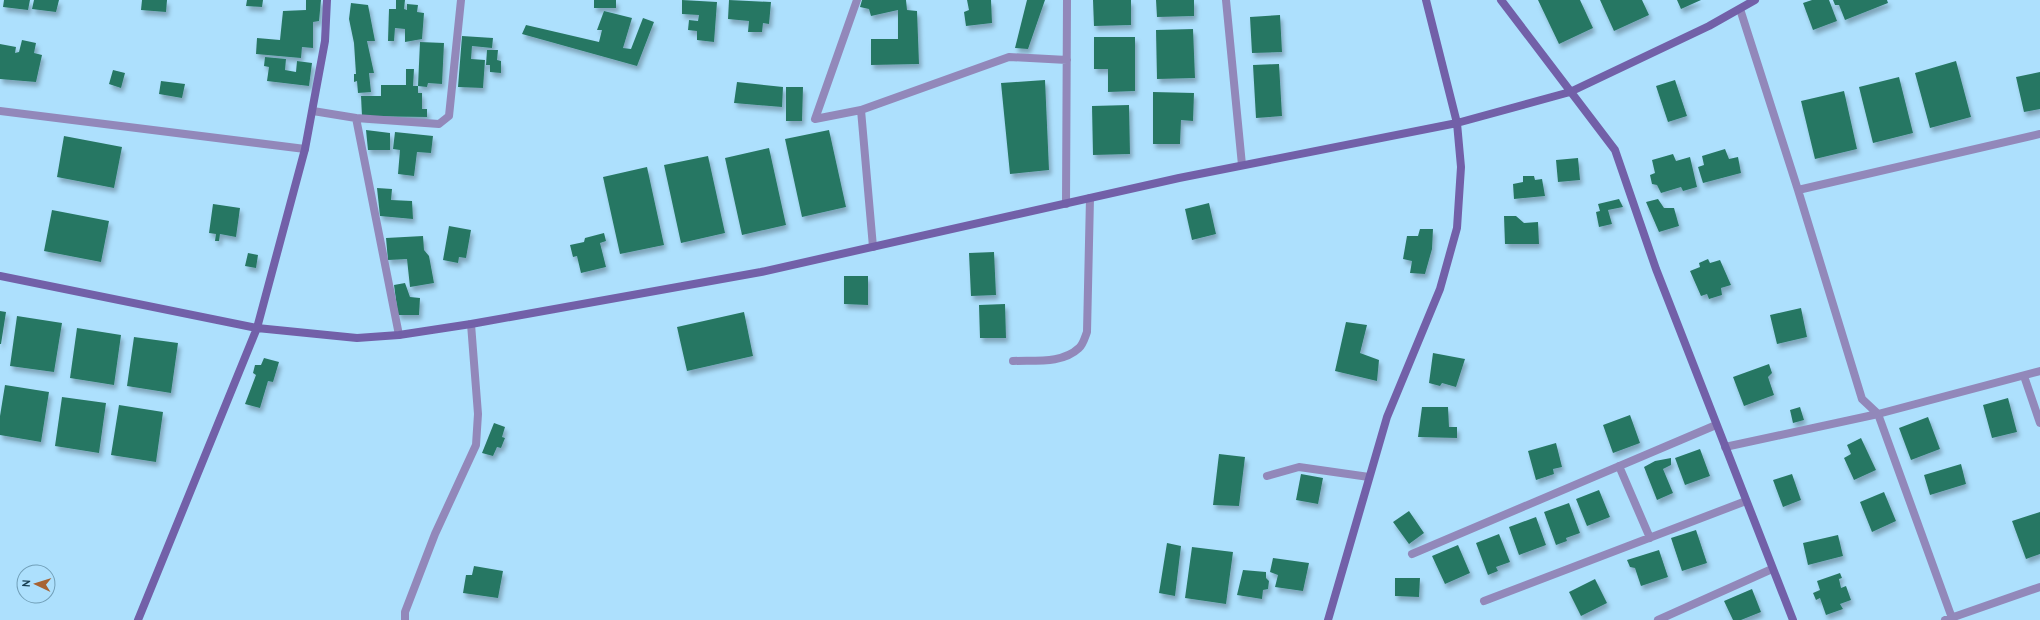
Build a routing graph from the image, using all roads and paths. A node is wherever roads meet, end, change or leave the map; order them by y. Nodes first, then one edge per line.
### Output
1 (327, 0) edge
2 (462, 0) edge
3 (857, 0) edge
4 (1068, 0) edge
5 (1226, 0) edge
6 (1426, 0) edge
7 (1501, 0) edge
8 (1755, 0) edge
9 (1740, 8) junction
10 (1067, 60) junction
11 (1570, 92) junction
12 (861, 110) junction
13 (0, 111) edge
14 (313, 111) junction
15 (356, 118) junction
16 (1457, 123) junction
17 (2040, 134) edge
18 (305, 148) junction
19 (1242, 165) junction
20 (1798, 190) junction
21 (1090, 198) junction
22 (1066, 204) junction
23 (873, 247) junction
24 (0, 276) edge
25 (471, 324) junction
26 (257, 328) junction
27 (399, 335) junction
28 (1013, 361) dead end
29 (2040, 371) edge
30 (2024, 376) junction
31 (1878, 414) junction
32 (2040, 423) edge
33 (1716, 425) junction
34 (1725, 447) junction
35 (1619, 466) junction
36 (1267, 476) dead end
37 (1369, 477) junction
38 (1746, 501) junction
39 (1650, 538) junction
40 (1412, 554) dead end
41 (1772, 569) junction
42 (2040, 587) edge
43 (1484, 601) dead end
44 (1948, 619) edge
45 (138, 620) edge
46 (405, 620) edge
47 (1328, 620) edge
48 (1658, 620) edge
49 (1793, 620) edge

1 - 14 street
2 - 15 street
3 - 12 street
4 - 10 street
5 - 19 street
6 - 16 street
7 - 11 street
8 - 9 street
9 - 11 street
9 - 20 street
10 - 12 street
10 - 22 street
11 - 16 street
11 - 33 street
12 - 23 street
13 - 18 street
14 - 15 street
14 - 18 street
15 - 27 street
16 - 19 street
16 - 37 street
17 - 20 street
18 - 26 street
19 - 21 street
20 - 31 street
21 - 22 street
21 - 28 street
22 - 23 street
23 - 25 street
24 - 26 street
25 - 27 street
25 - 46 street
26 - 27 street
26 - 45 street
29 - 30 street
30 - 31 street
30 - 32 street
31 - 34 street
31 - 44 street
33 - 34 street
33 - 35 street
34 - 38 street
35 - 39 street
35 - 40 street
36 - 37 street
37 - 47 street
38 - 39 street
38 - 41 street
39 - 43 street
41 - 48 street
41 - 49 street
42 - 44 street

